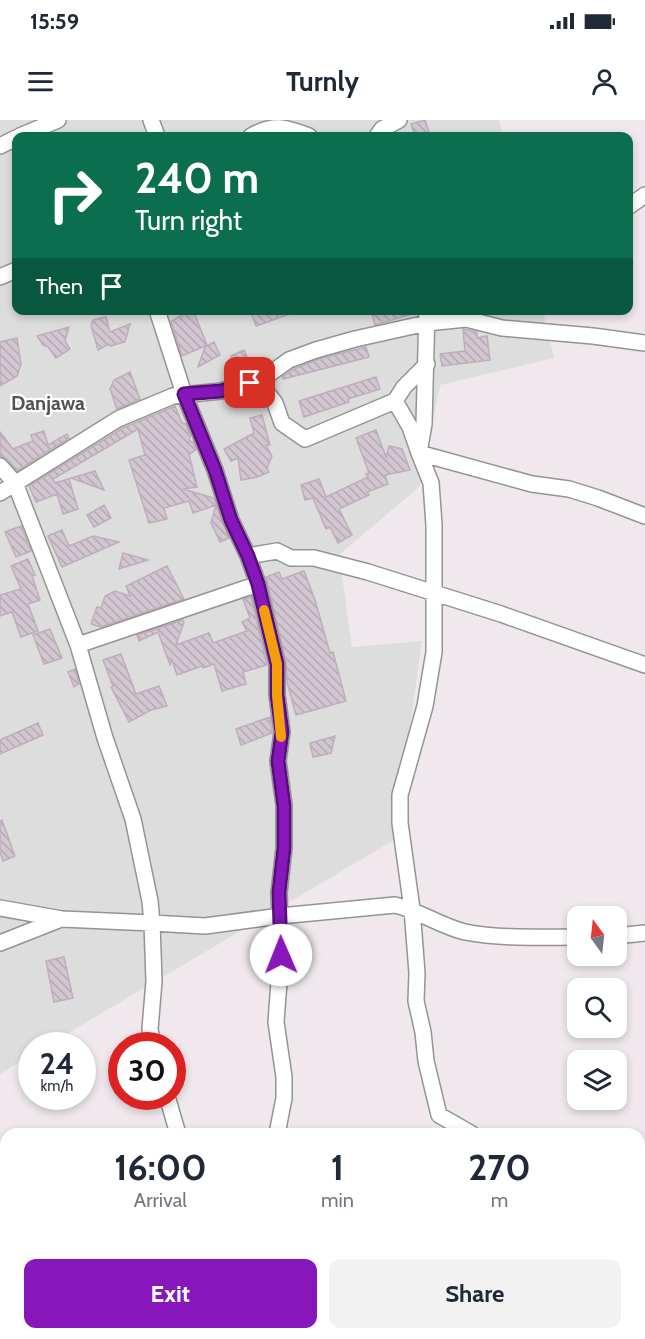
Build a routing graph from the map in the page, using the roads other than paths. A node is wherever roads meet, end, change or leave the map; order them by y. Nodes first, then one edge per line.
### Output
1 (58, 120) edge
2 (399, 120) edge
3 (302, 130) edge
4 (30, 132) edge
5 (260, 132) edge
6 (380, 132) edge
7 (158, 315) edge
8 (469, 315) edge
9 (427, 317) edge
10 (645, 344) edge
11 (427, 364) junction
12 (250, 383) junction
13 (184, 394) junction
14 (395, 401) junction
15 (419, 453) junction
16 (0, 466) edge
17 (15, 483) junction
18 (0, 493) edge
19 (645, 516) edge
20 (248, 556) junction
21 (258, 584) junction
22 (435, 591) junction
23 (78, 645) junction
24 (645, 665) edge
25 (0, 908) edge
26 (412, 909) junction
27 (280, 916) junction
28 (62, 919) junction
29 (152, 922) junction
30 (645, 933) edge
31 (627, 935) edge
32 (567, 937) edge
33 (0, 943) edge
34 (151, 1032) edge
35 (171, 1110) edge
36 (176, 1128) edge
37 (278, 1128) edge
38 (462, 1128) edge

1 - 4 street
2 - 6 street
3 - 5 street
7 - 13 street
8 - 9 street
8 - 10 street
9 - 11 street
9 - 12 street
11 - 14 street
11 - 15 street
12 - 13 street
12 - 14 street
13 - 17 street
13 - 20 street
14 - 15 street
15 - 19 street
15 - 22 street
16 - 17 street
17 - 18 street
17 - 23 street
20 - 21 street
20 - 22 street
21 - 23 street
21 - 27 street
22 - 24 street
22 - 26 street
23 - 29 street
25 - 28 street
26 - 27 street
26 - 32 street
26 - 38 street
27 - 29 street
27 - 37 street
28 - 29 street
28 - 33 street
29 - 34 street
30 - 31 street
35 - 36 street

